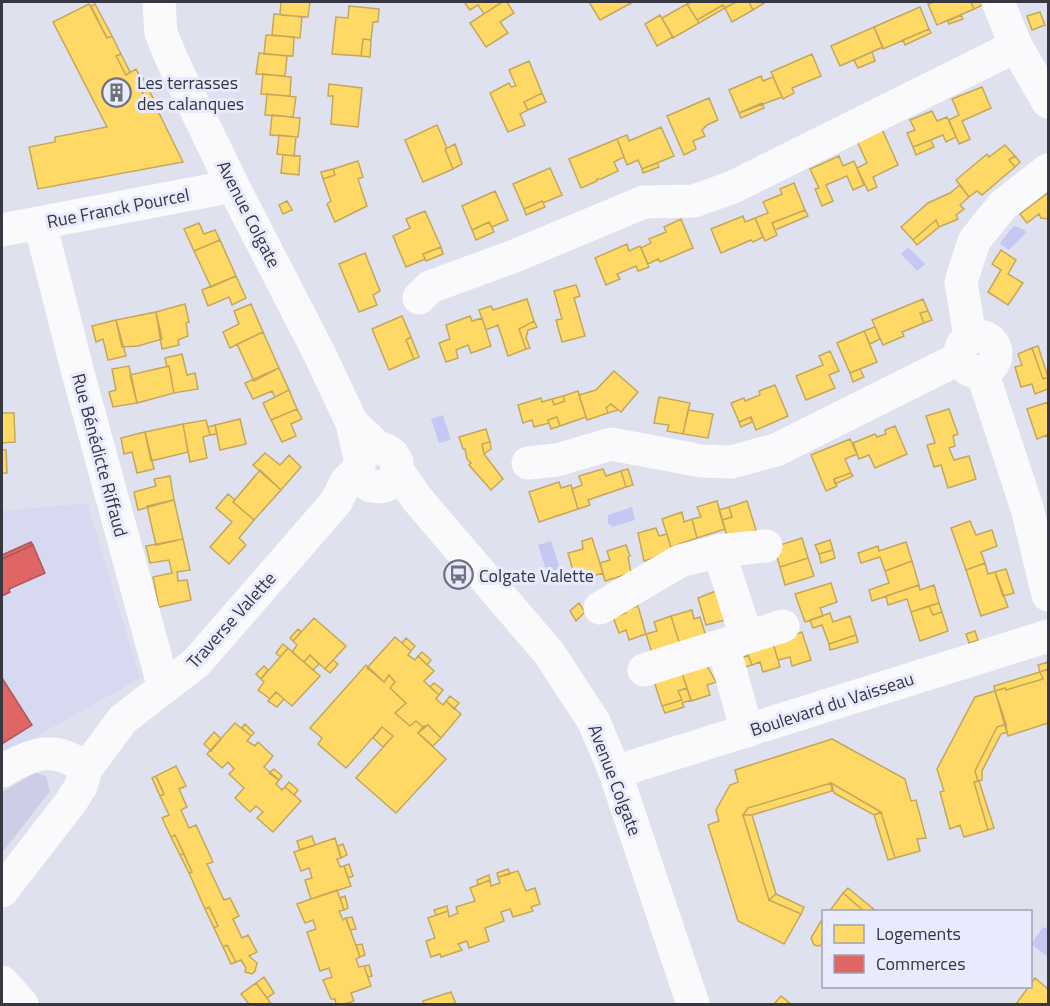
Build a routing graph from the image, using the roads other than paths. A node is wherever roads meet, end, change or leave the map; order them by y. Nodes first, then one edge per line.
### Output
1 (159, 2) edge
2 (998, 2) edge
3 (1016, 46) junction
4 (1048, 102) edge
5 (1048, 170) edge
6 (234, 186) junction
7 (40, 223) junction
8 (2, 230) edge
9 (419, 298) dead end
10 (971, 356) junction
11 (528, 463) dead end
12 (375, 470) junction
13 (766, 546) dead end
14 (719, 551) junction
15 (1048, 595) edge
16 (600, 608) dead end
17 (783, 626) dead end
18 (1048, 636) edge
19 (735, 641) junction
20 (644, 670) dead end
21 (165, 686) junction
22 (747, 731) junction
23 (86, 769) junction
24 (2, 771) edge
25 (615, 772) junction
26 (2, 891) edge
27 (2, 982) edge
28 (22, 1005) edge
29 (693, 1005) edge

1 - 6 street, Avenue Colgate
2 - 3 street
3 - 4 street
3 - 9 street
5 - 10 street
6 - 7 street, Rue Franck Pourcel
6 - 12 street, Avenue Colgate
7 - 8 street, Rue Franck Pourcel
7 - 21 street, Rue Bénédicte Riffaud
10 - 11 street
10 - 15 street
12 - 21 street, Traverse Valette
12 - 25 street, Avenue Colgate
13 - 14 street
14 - 16 street
14 - 19 street
17 - 19 street
18 - 22 street, Boulevard du Vaisseau
19 - 20 street
19 - 22 street
21 - 23 street, Traverse Valette
22 - 25 street, Boulevard du Vaisseau
23 - 24 street
23 - 26 street, Traverse Valette
25 - 29 street, Avenue Colgate
27 - 28 street

